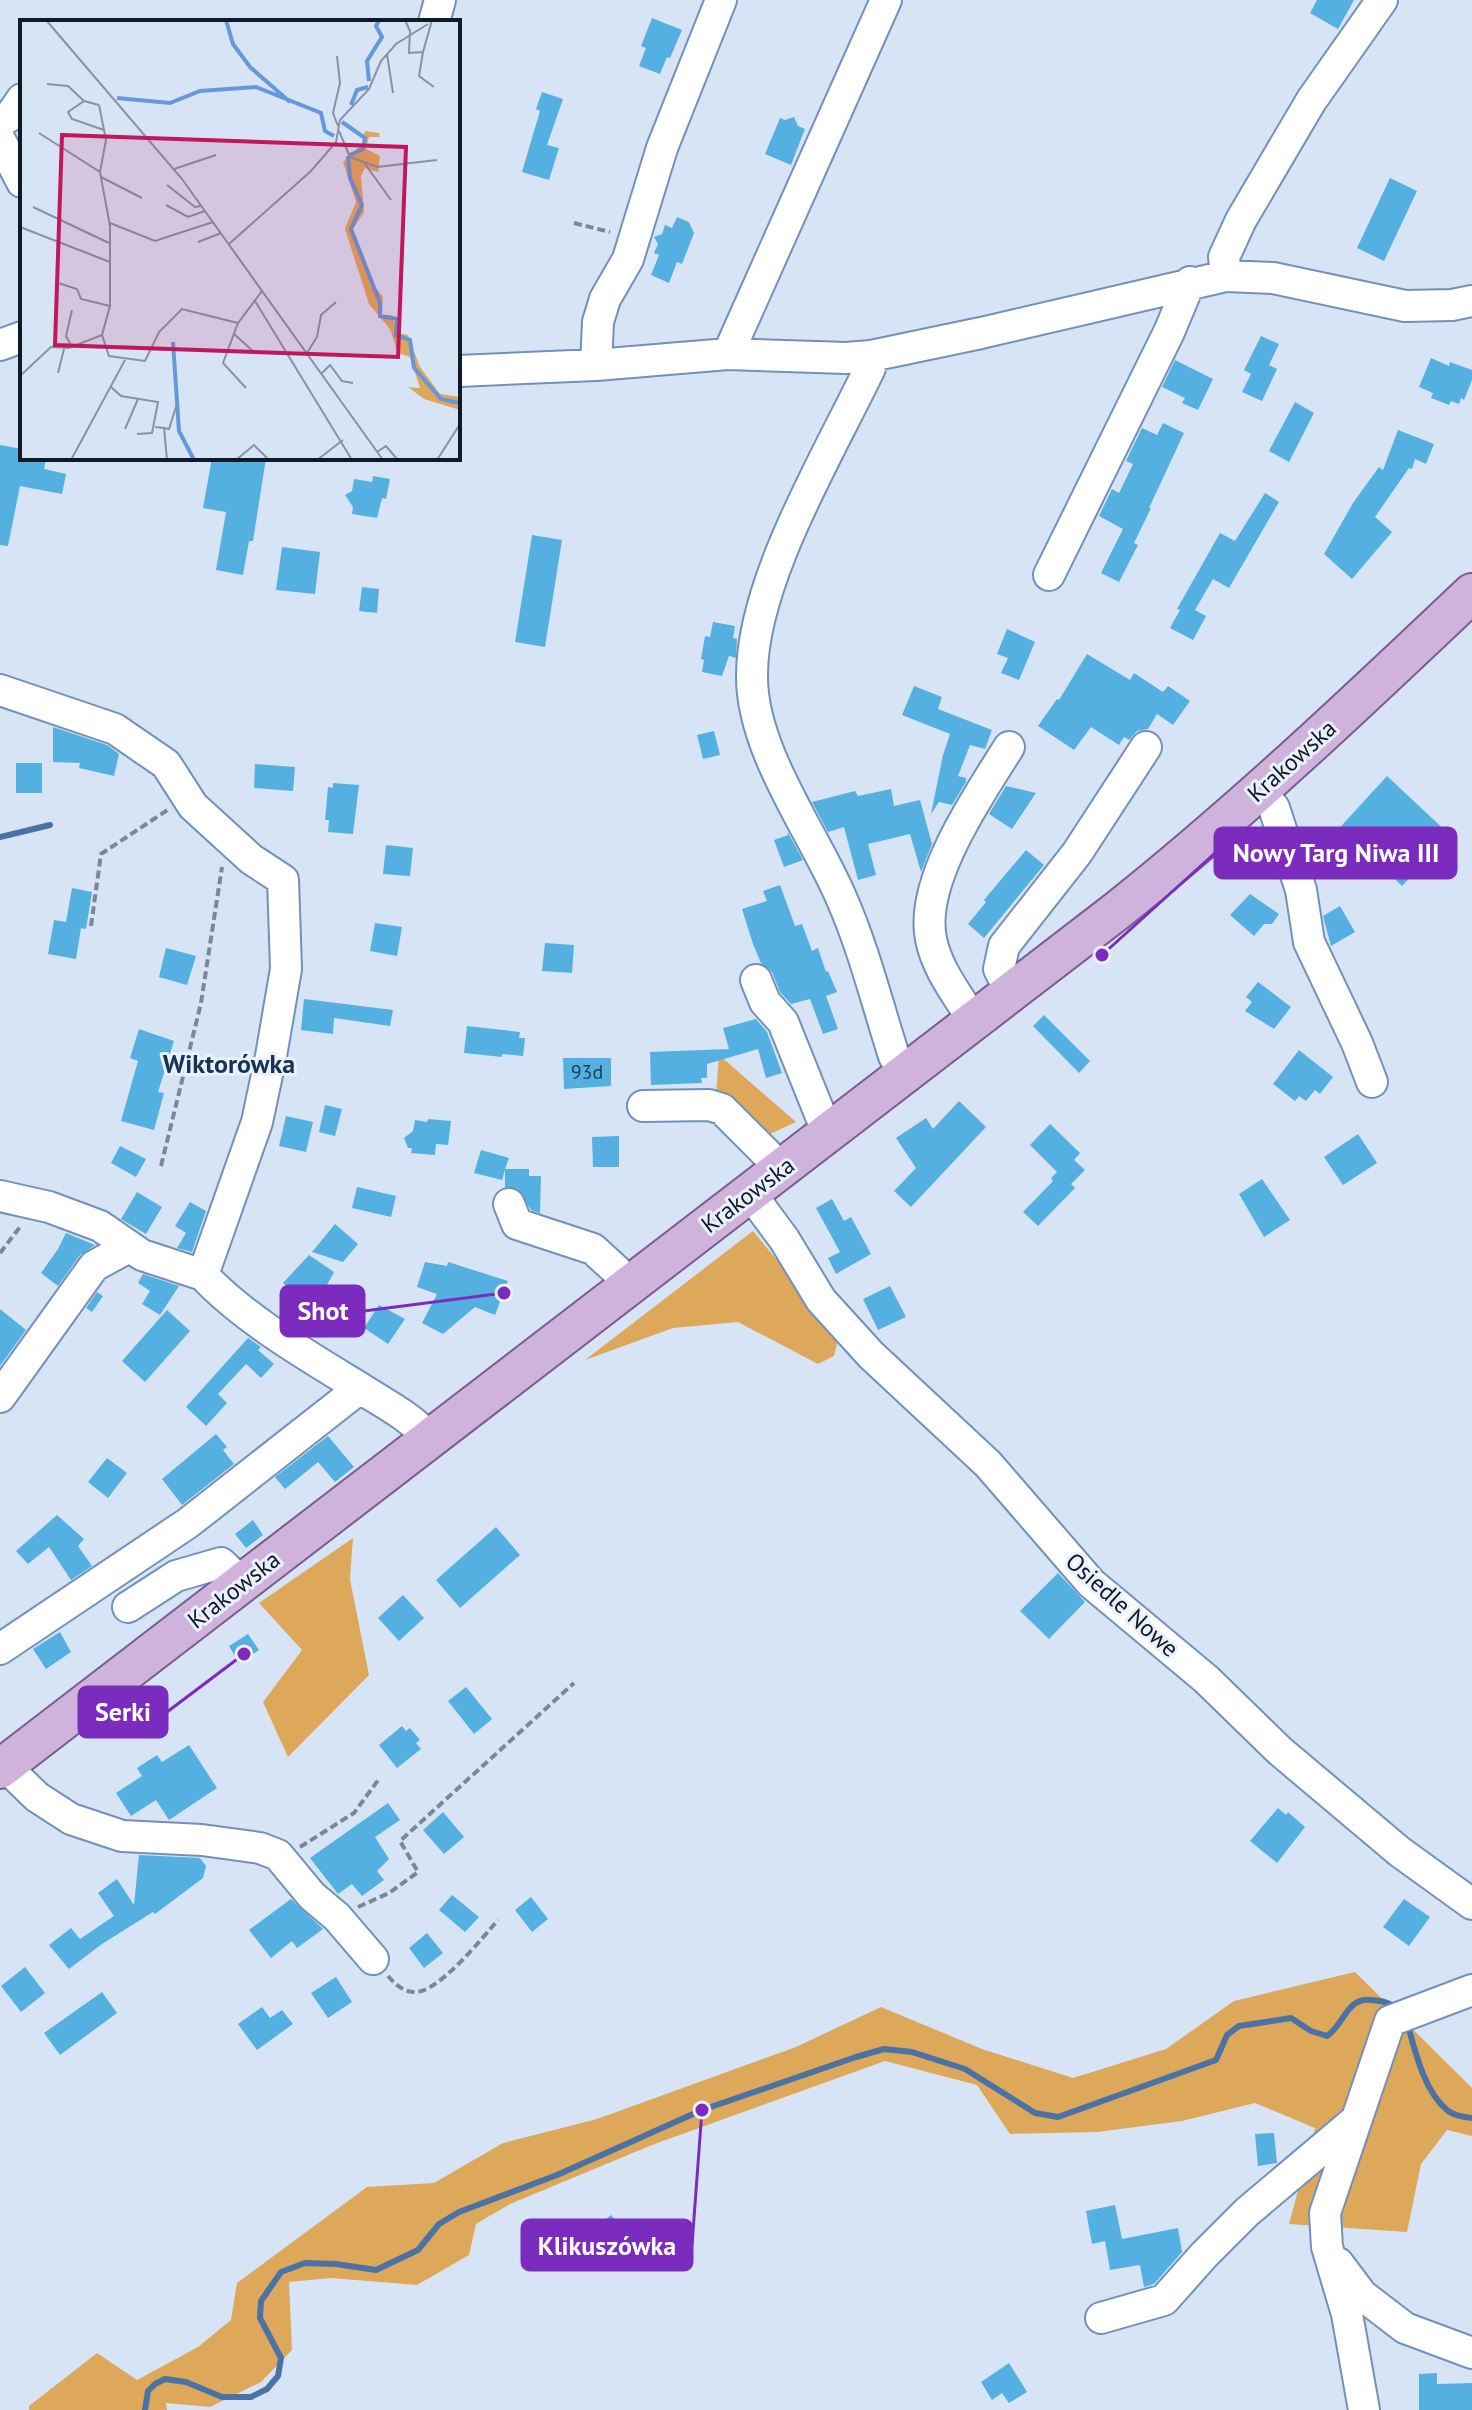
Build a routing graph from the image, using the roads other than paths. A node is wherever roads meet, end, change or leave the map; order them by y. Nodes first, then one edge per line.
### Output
1 (440, 0) edge
2 (721, 0) edge
3 (886, 0) edge
4 (1382, 0) edge
5 (435, 20) edge
6 (20, 102) edge
7 (0, 122) edge
8 (0, 140) edge
9 (20, 178) edge
10 (1226, 276) junction
11 (1190, 282) junction
12 (1472, 301) edge
13 (20, 338) edge
14 (0, 345) edge
15 (728, 354) junction
16 (871, 356) junction
17 (596, 365) junction
18 (460, 371) edge
19 (1049, 575) dead end
20 (1472, 593) edge
21 (0, 690) edge
22 (1009, 747) dead end
23 (1146, 747) dead end
24 (1260, 790) junction
25 (756, 980) dead end
26 (1011, 993) junction
27 (974, 1022) junction
28 (904, 1075) junction
29 (1372, 1082) dead end
30 (643, 1106) dead end
31 (828, 1134) junction
32 (782, 1169) junction
33 (750, 1193) junction
34 (0, 1196) edge
35 (509, 1204) dead end
36 (129, 1247) junction
37 (203, 1275) junction
38 (629, 1286) junction
39 (360, 1388) junction
40 (0, 1397) edge
41 (430, 1439) junction
42 (242, 1583) junction
43 (128, 1607) dead end
44 (0, 1649) edge
45 (2, 1768) edge
46 (1472, 1904) edge
47 (373, 1959) road end
48 (1472, 1990) edge
49 (1356, 2120) junction
50 (1327, 2247) junction
51 (1101, 2318) dead end
52 (1472, 2353) edge
53 (1364, 2410) edge

1 - 5 street
2 - 17 street
3 - 15 street
4 - 10 street
6 - 7 street
8 - 9 street
10 - 11 street
10 - 12 street
11 - 16 street
11 - 19 street
13 - 14 street
15 - 16 street
15 - 17 street
16 - 28 street
17 - 18 street
20 - 24 main road, Krakowska
21 - 37 street
22 - 27 street
23 - 26 street
24 - 26 main road, Krakowska
24 - 29 street
25 - 31 street
26 - 27 main road, Krakowska
27 - 28 main road, Krakowska
28 - 31 main road, Krakowska
30 - 32 street
31 - 32 main road, Krakowska
32 - 33 main road, Krakowska
33 - 38 main road, Krakowska
33 - 46 street, Osiedle Nowe
34 - 36 street
35 - 38 street
36 - 37 street
36 - 40 street
37 - 39 street
38 - 41 main road, Krakowska
39 - 41 street
39 - 44 street
41 - 42 main road, Krakowska
42 - 43 street
42 - 45 main road, Krakowska
45 - 47 street
48 - 49 street
49 - 50 street
49 - 51 street
50 - 52 street
50 - 53 street

